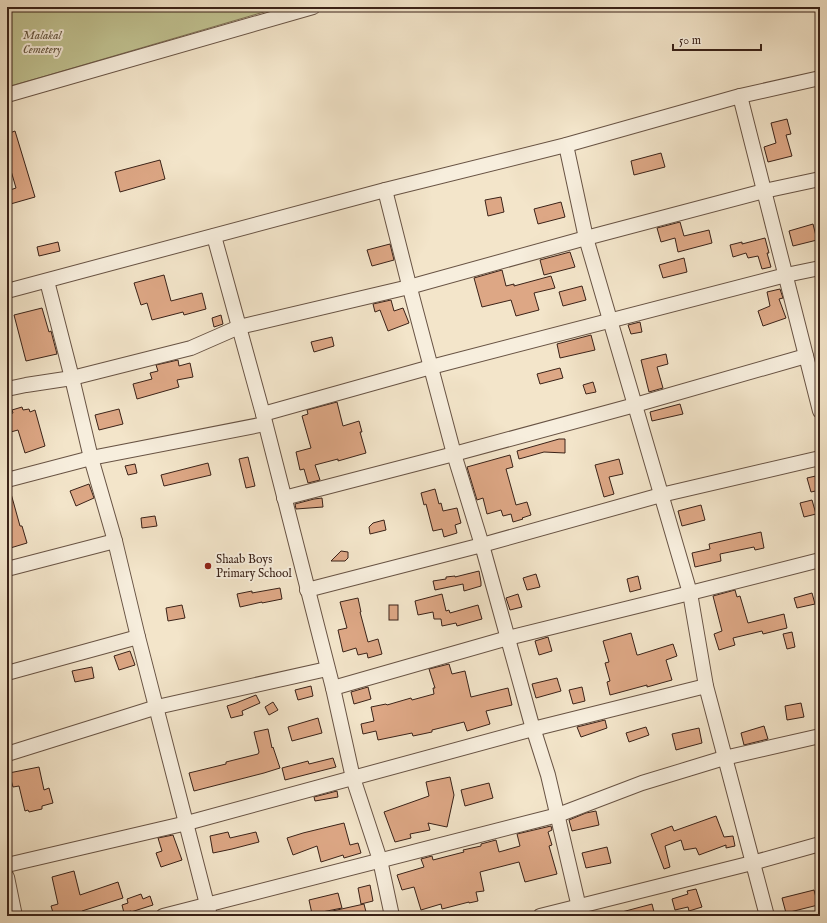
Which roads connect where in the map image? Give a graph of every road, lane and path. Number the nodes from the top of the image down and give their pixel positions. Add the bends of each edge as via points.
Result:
1 (313, 7) edge
2 (820, 78) edge
3 (7, 95) edge
4 (740, 96) junction
5 (566, 145) junction
6 (820, 179) edge
7 (385, 190) junction
8 (764, 191) junction
9 (214, 236) junction
10 (586, 238) junction
11 (820, 268) edge
12 (786, 275) junction
13 (46, 280) junction
14 (409, 287) junction
15 (7, 291) edge
16 (610, 321) junction
17 (239, 327) junction
18 (806, 356) junction
19 (431, 367) junction
20 (72, 378) junction
21 (7, 389) edge
22 (635, 405) junction
23 (820, 411) edge
24 (264, 419) junction
25 (454, 454) junction
26 (91, 458) junction
27 (820, 458) edge
28 (7, 480) edge
29 (661, 495) junction
30 (284, 498) junction
31 (116, 541) junction
32 (482, 545) junction
33 (820, 560) edge
34 (7, 570) edge
35 (307, 590) junction
36 (690, 593) junction
37 (138, 637) junction
38 (508, 638) junction
39 (327, 669) junction
40 (7, 673) edge
41 (706, 686) junction
42 (333, 688) junction
43 (157, 707) junction
44 (533, 729) junction
45 (820, 736) edge
46 (7, 754) edge
47 (724, 758) junction
48 (353, 778) junction
49 (558, 815) junction
50 (187, 823) junction
51 (820, 844) edge
52 (380, 860) junction
53 (752, 863) junction
54 (7, 865) edge
55 (7, 877) edge
56 (209, 911) edge
57 (580, 911) edge
58 (15, 916) edge
59 (163, 916) edge
60 (392, 916) edge
61 (540, 916) edge
62 (767, 916) edge

1 - 3 street
2 - 4 street
4 - 5 street
4 - 8 street
5 - 7 street
5 - 10 street
6 - 8 street
7 - 9 street
7 - 14 street
8 - 10 street
8 - 12 street
9 - 13 street
9 - 17 street
10 - 14 street
10 - 16 street
11 - 12 street
12 - 16 street
12 - 18 street
13 - 15 street
13 - 20 street
14 - 17 street
14 - 19 street
16 - 19 street
16 - 22 street
17 - 20 street via 191,348
17 - 24 street
18 - 22 street
18 - 23 street
19 - 24 street
19 - 25 street
20 - 21 street
20 - 26 street
22 - 25 street
22 - 29 street
24 - 26 street
24 - 30 street
25 - 30 street
25 - 32 street
26 - 28 street
26 - 31 street
27 - 29 street
29 - 32 street
29 - 36 street
30 - 35 street
31 - 34 street
31 - 37 street
32 - 35 street
32 - 38 street
33 - 36 street
35 - 39 street
36 - 38 street
36 - 41 street
37 - 40 street
37 - 43 street
38 - 42 street
38 - 44 street
39 - 42 street
39 - 43 street
41 - 44 street
41 - 47 street
42 - 48 street
43 - 46 street
43 - 50 street
44 - 48 street
44 - 49 street
45 - 47 street
47 - 49 street via 642,783
47 - 53 street
48 - 50 street
48 - 52 street
49 - 52 street
49 - 57 street
50 - 54 street
50 - 56 street
51 - 53 street
52 - 56 street
52 - 60 street
53 - 57 street
53 - 62 street
55 - 58 street
56 - 59 street
57 - 61 street

